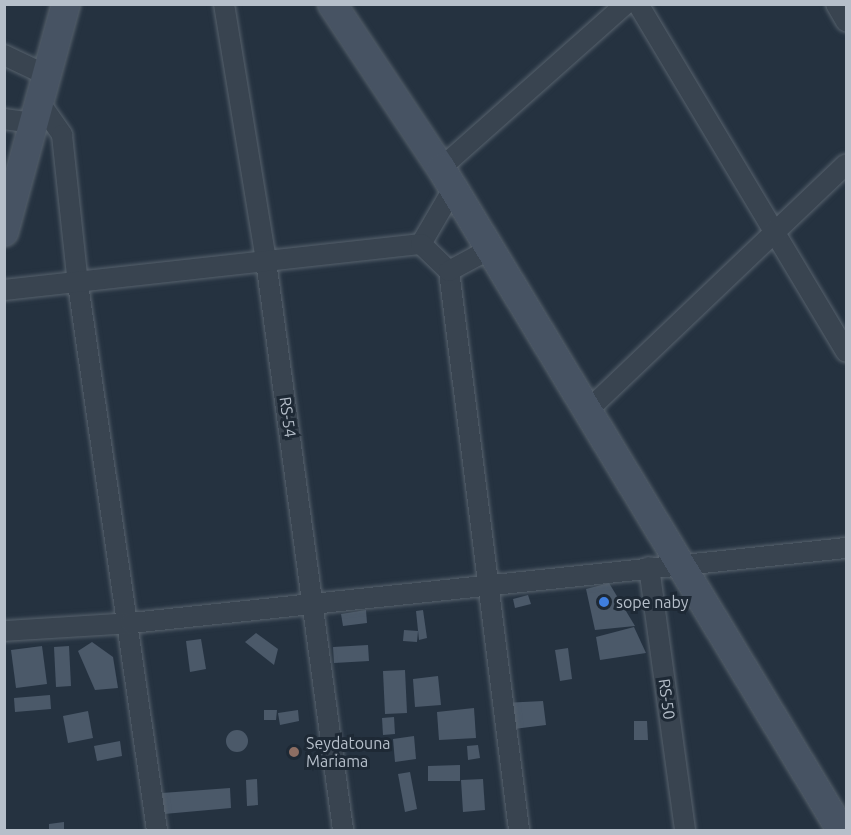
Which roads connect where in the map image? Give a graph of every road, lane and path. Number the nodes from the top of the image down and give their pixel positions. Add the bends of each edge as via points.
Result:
1 (66, 4) edge
2 (224, 4) edge
3 (332, 4) edge
4 (626, 4) edge
5 (638, 4) edge
6 (836, 4) edge
7 (846, 21) edge
8 (4, 55) edge
9 (41, 101) junction
10 (4, 119) edge
11 (846, 164) edge
12 (447, 178) junction
13 (4, 232) edge
14 (774, 234) junction
15 (421, 244) junction
16 (490, 249) junction
17 (266, 261) junction
18 (449, 271) junction
19 (78, 284) junction
20 (4, 290) edge
21 (846, 352) edge
22 (588, 410) junction
23 (846, 548) edge
24 (684, 565) junction
25 (649, 567) junction
26 (488, 582) junction
27 (313, 602) junction
28 (130, 623) junction
29 (4, 631) edge
30 (157, 831) edge
31 (343, 831) edge
32 (519, 831) edge
33 (685, 831) edge
34 (841, 831) edge

1 - 9 street
2 - 17 street, RS-54
3 - 12 street
4 - 12 street
5 - 14 street
6 - 7 street
8 - 9 street
9 - 10 street
9 - 13 street
9 - 19 street via 62,135
11 - 14 street
12 - 15 street
12 - 16 street
14 - 21 street
14 - 22 street
15 - 17 street
15 - 18 street
16 - 18 street
16 - 22 street
17 - 19 street
17 - 27 street, RS-54
18 - 26 street
19 - 20 street
19 - 28 street
22 - 24 street
23 - 24 street
24 - 25 street
24 - 34 street
25 - 26 street
25 - 33 street, RS-50
26 - 27 street
26 - 32 street
27 - 28 street
27 - 31 street, RS-54
28 - 29 street
28 - 30 street

